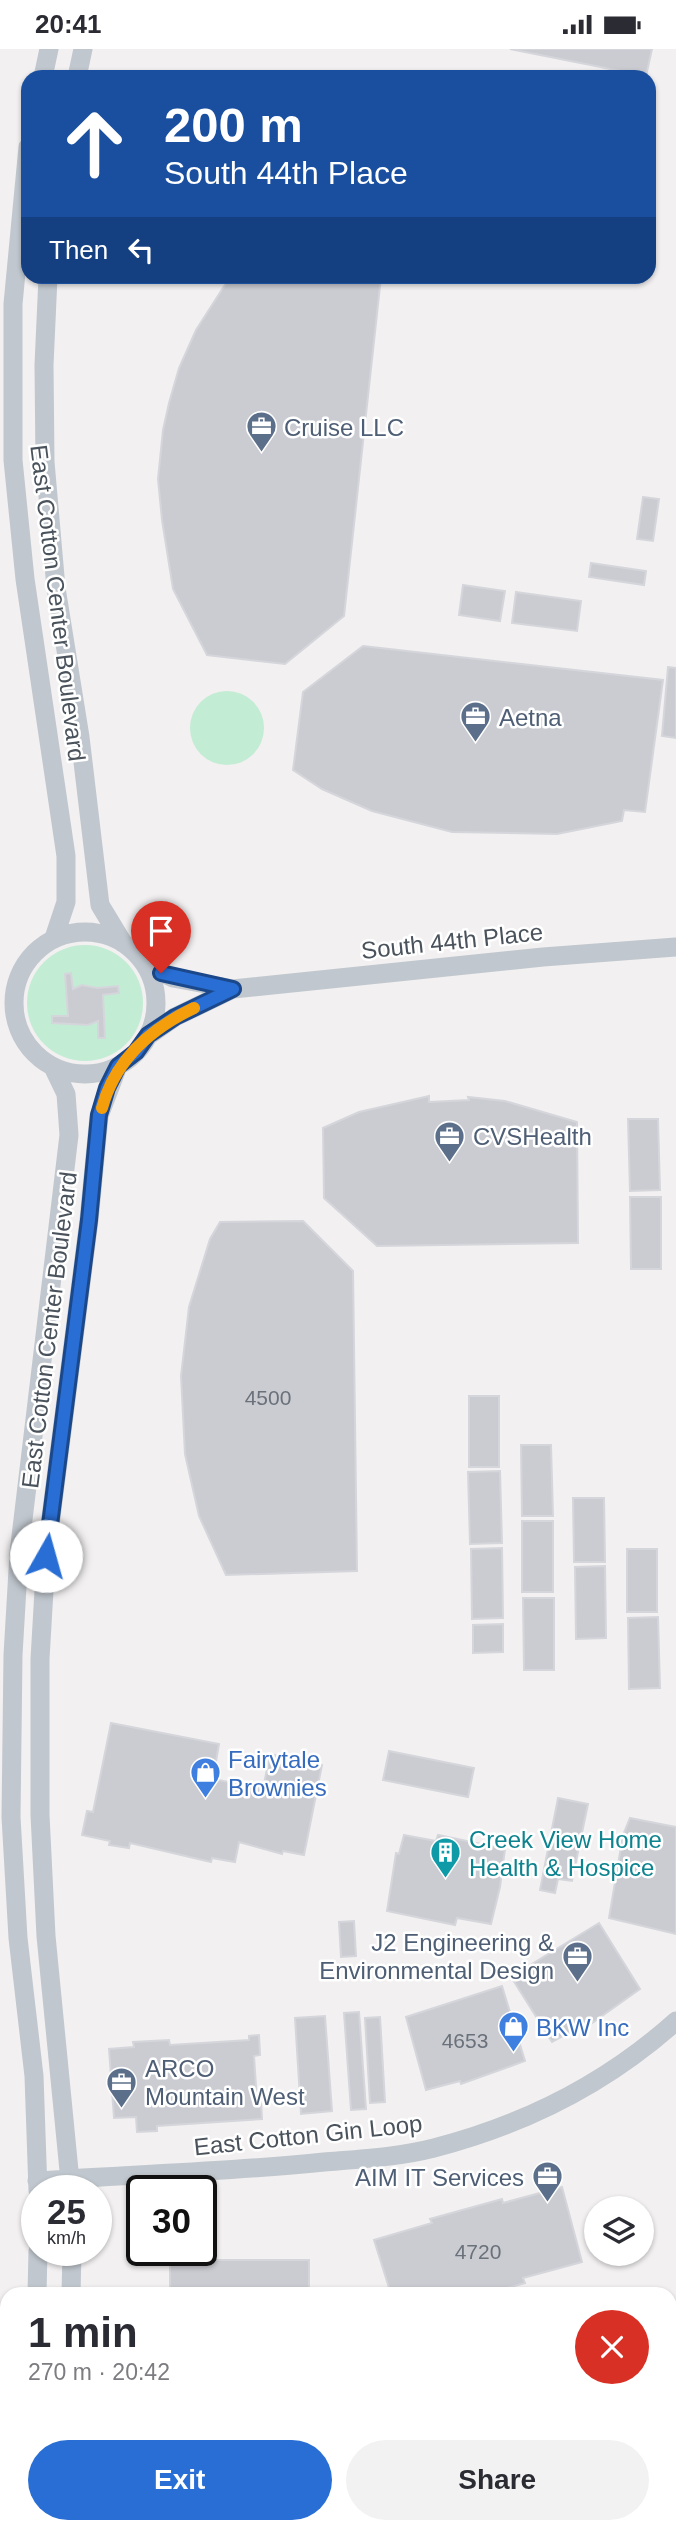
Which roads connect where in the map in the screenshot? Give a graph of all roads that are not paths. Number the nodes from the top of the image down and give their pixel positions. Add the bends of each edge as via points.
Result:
1 (49, 49) edge
2 (83, 49) edge
3 (44, 70) edge
4 (78, 70) edge
5 (21, 220) edge
6 (48, 284) edge
7 (54, 938) junction
8 (123, 943) junction
9 (676, 947) edge
10 (145, 965) junction
11 (233, 989) junction
12 (148, 1035) junction
13 (53, 1066) junction
14 (118, 1066) junction
15 (59, 1226) junction
16 (66, 1389) junction
17 (676, 2021) edge
18 (38, 2175) edge
19 (70, 2175) edge
20 (112, 2181) edge
21 (38, 2266) edge
22 (72, 2266) edge
23 (37, 2287) edge
24 (71, 2287) edge

1 - 3 street
2 - 4 street
5 - 7 street, East Cotton Center Boulevard via 13,304 13,460 25,579 67,867 66,902
6 - 8 street, East Cotton Center Boulevard via 45,462 56,588 100,905
7 - 8 street, East Cotton Center Boulevard via 88,932
7 - 13 street, East Cotton Center Boulevard via 27,961 13,1002 26,1043
8 - 10 street, East Cotton Center Boulevard
9 - 11 street, South 44th Place
10 - 11 street, South 44th Place via 173,978
10 - 12 street, East Cotton Center Boulevard via 155,996
11 - 12 street, South 44th Place
12 - 14 street, East Cotton Center Boulevard
13 - 14 street, East Cotton Center Boulevard via 85,1074
13 - 15 street, East Cotton Center Boulevard via 62,1082 69,1118
14 - 16 street, East Cotton Center Boulevard via 99,1115
15 - 16 street via 66,1269 54,1359 56,1374
15 - 18 street, East Cotton Center Boulevard via 19,1553 13,1655 12,1830 34,2076
16 - 19 street, East Cotton Center Boulevard via 42,1607 40,1788 46,1936
17 - 20 street, East Cotton Gin Loop via 644,2050 550,2107 431,2149
21 - 23 street
22 - 24 street

